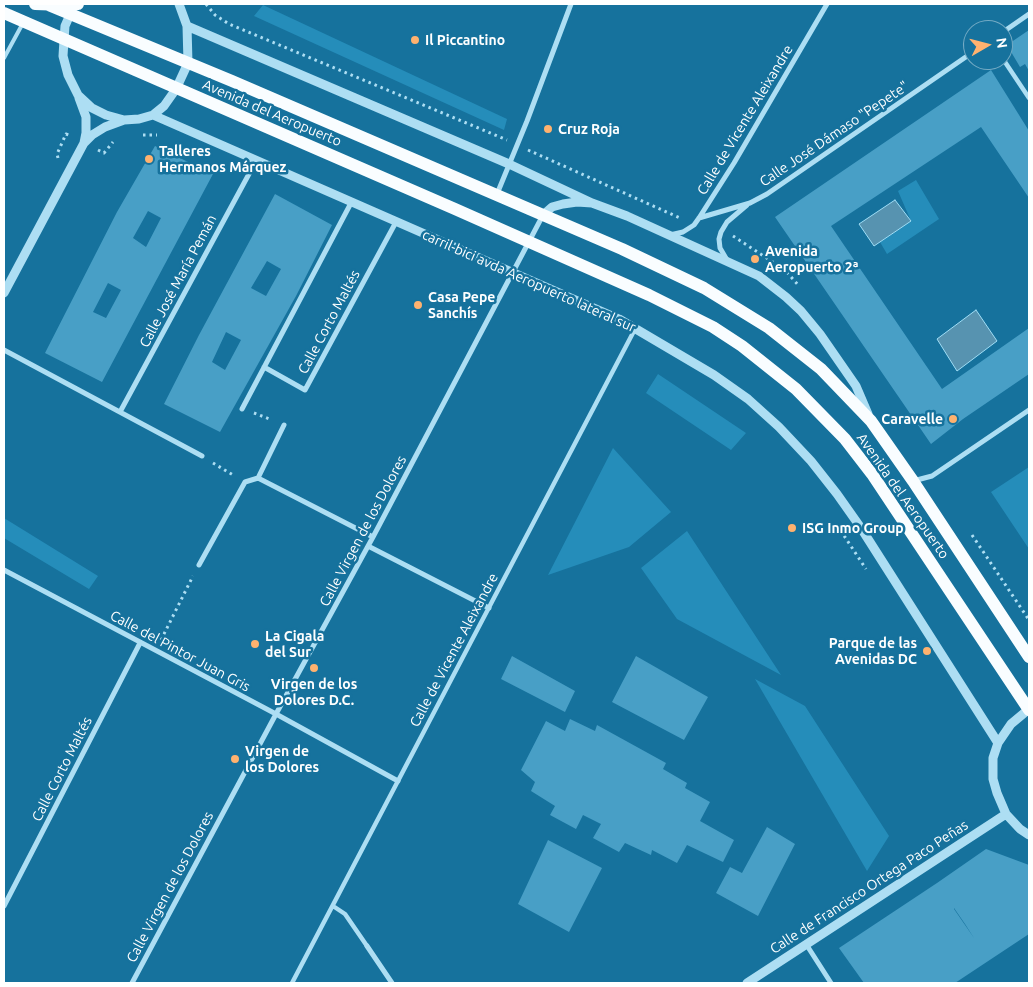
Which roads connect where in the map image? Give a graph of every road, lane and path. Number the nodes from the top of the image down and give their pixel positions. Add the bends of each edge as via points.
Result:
1 (42, 4) edge
2 (179, 4) edge
3 (206, 4) edge
4 (571, 4) edge
5 (827, 4) edge
6 (75, 6) edge
7 (4, 13) edge
8 (1029, 14) edge
9 (23, 22) junction
10 (1013, 25) edge
11 (187, 26) junction
12 (263, 37) dead end
13 (64, 40) junction
14 (4, 58) edge
15 (963, 59) edge
16 (188, 63) junction
17 (1010, 70) edge
18 (176, 89) junction
19 (78, 95) junction
20 (1029, 98) edge
21 (153, 115) junction
22 (124, 120) junction
23 (163, 134) dead end
24 (138, 136) dead end
25 (116, 139) dead end
26 (84, 143) junction
27 (256, 161) junction
28 (509, 164) junction
29 (60, 165) dead end
30 (497, 195) junction
31 (351, 203) junction
32 (592, 203) junction
33 (750, 203) junction
34 (543, 215) junction
35 (699, 218) junction
36 (396, 222) junction
37 (670, 235) junction
38 (529, 242) junction
39 (727, 260) junction
40 (512, 274) junction
41 (4, 293) edge
42 (636, 328) junction
43 (4, 350) edge
44 (264, 367) junction
45 (242, 409) joint
46 (1029, 410) edge
47 (120, 412) junction
48 (871, 421) junction
49 (284, 425) joint
50 (202, 456) joint
51 (258, 478) junction
52 (913, 481) junction
53 (245, 482) junction
54 (836, 523) dead end
55 (373, 537) junction
56 (368, 546) junction
57 (199, 565) joint
58 (4, 570) edge
59 (869, 573) dead end
60 (489, 608) junction
61 (140, 643) junction
62 (155, 651) junction
63 (1029, 657) edge
64 (1029, 709) edge
65 (276, 714) junction
66 (998, 743) junction
67 (398, 781) junction
68 (1006, 814) junction
69 (1029, 835) edge
70 (4, 906) edge
71 (333, 906) junction
72 (806, 944) junction
73 (367, 946) joint
74 (132, 983) edge
75 (292, 983) edge
76 (392, 983) edge
77 (747, 983) edge
78 (831, 983) edge

1 - 6 main road, Avenida del Aeropuerto
2 - 11 street
3 - 12 path via 229,24
4 - 28 street
5 - 35 street, Calle de Vicente Aleixandre
6 - 13 street via 65,26
6 - 16 main road, Avenida del Aeropuerto
7 - 9 main road, Avenida del Aeropuerto
8 - 10 street
9 - 13 main road, Avenida del Aeropuerto
9 - 14 lane
11 - 16 street
11 - 28 street, Avenida del Aeropuerto
13 - 18 main road, Avenida del Aeropuerto
13 - 19 street via 63,56
15 - 33 street, Calle José Dámaso "Pepete"
16 - 18 street
16 - 30 main road, Avenida del Aeropuerto
17 - 20 street
18 - 21 street
18 - 38 main road, Avenida del Aeropuerto
19 - 22 street via 92,108
19 - 26 street via 86,117
21 - 22 street
21 - 27 street
22 - 26 street via 92,135
23 - 24 path
25 - 26 path via 104,153
26 - 29 path via 66,134 57,154
26 - 41 street
27 - 31 street
27 - 47 street, Calle José María Pemán
28 - 30 street
28 - 32 street, Avenida del Aeropuerto
30 - 34 main road, Avenida del Aeropuerto
31 - 36 street
31 - 44 street
32 - 34 street, Avenida del Aeropuerto via 563,204 552,207
32 - 37 street, Avenida del Aeropuerto
33 - 35 street, Calle José Dámaso "Pepete"
33 - 39 street via 733,216 721,232 720,248
34 - 38 street
34 - 48 main road, Avenida del Aeropuerto via 622,248 741,310 821,369
35 - 37 street, Calle de Vicente Aleixandre via 683,232
36 - 40 street
36 - 44 street, Calle Corto Maltés via 305,390
37 - 39 street, Avenida del Aeropuerto
38 - 40 street
38 - 64 main road, Avenida del Aeropuerto via 713,327 796,389 845,439 872,474
39 - 48 street, Avenida del Aeropuerto via 759,276 801,311 856,386
40 - 42 street
40 - 55 street, Calle Virgen de los Dolores
42 - 60 street, Calle de Vicente Aleixandre
42 - 66 street via 714,375 748,400 812,461 860,528
43 - 47 street
44 - 45 street
45 - 49 path
46 - 52 street via 932,476
47 - 50 street
48 - 52 main road, Avenida del Aeropuerto
49 - 51 street
50 - 53 path
51 - 53 street
51 - 55 street
52 - 63 main road, Avenida del Aeropuerto
53 - 57 street
54 - 59 path
55 - 56 street, Calle Virgen de los Dolores
56 - 60 street
56 - 65 street, Calle Virgen de los Dolores
57 - 62 path
58 - 61 street, Calle del Pintor Juan Gris
60 - 67 street, Calle de Vicente Aleixandre
61 - 62 street, Calle del Pintor Juan Gris
61 - 70 street, Calle Corto Maltés
62 - 65 street, Calle del Pintor Juan Gris
64 - 66 street via 1011,724
65 - 67 street, Calle del Pintor Juan Gris
65 - 74 street, Calle Virgen de los Dolores
66 - 68 street via 992,758 993,779
67 - 71 street, Calle de Vicente Aleixandre
68 - 69 street
68 - 72 street, Calle de Francisco Ortega Paco Peñas
71 - 73 street via 345,914
71 - 75 street, Calle de Vicente Aleixandre
72 - 77 street, Calle de Francisco Ortega Paco Peñas
72 - 78 street
73 - 76 street

